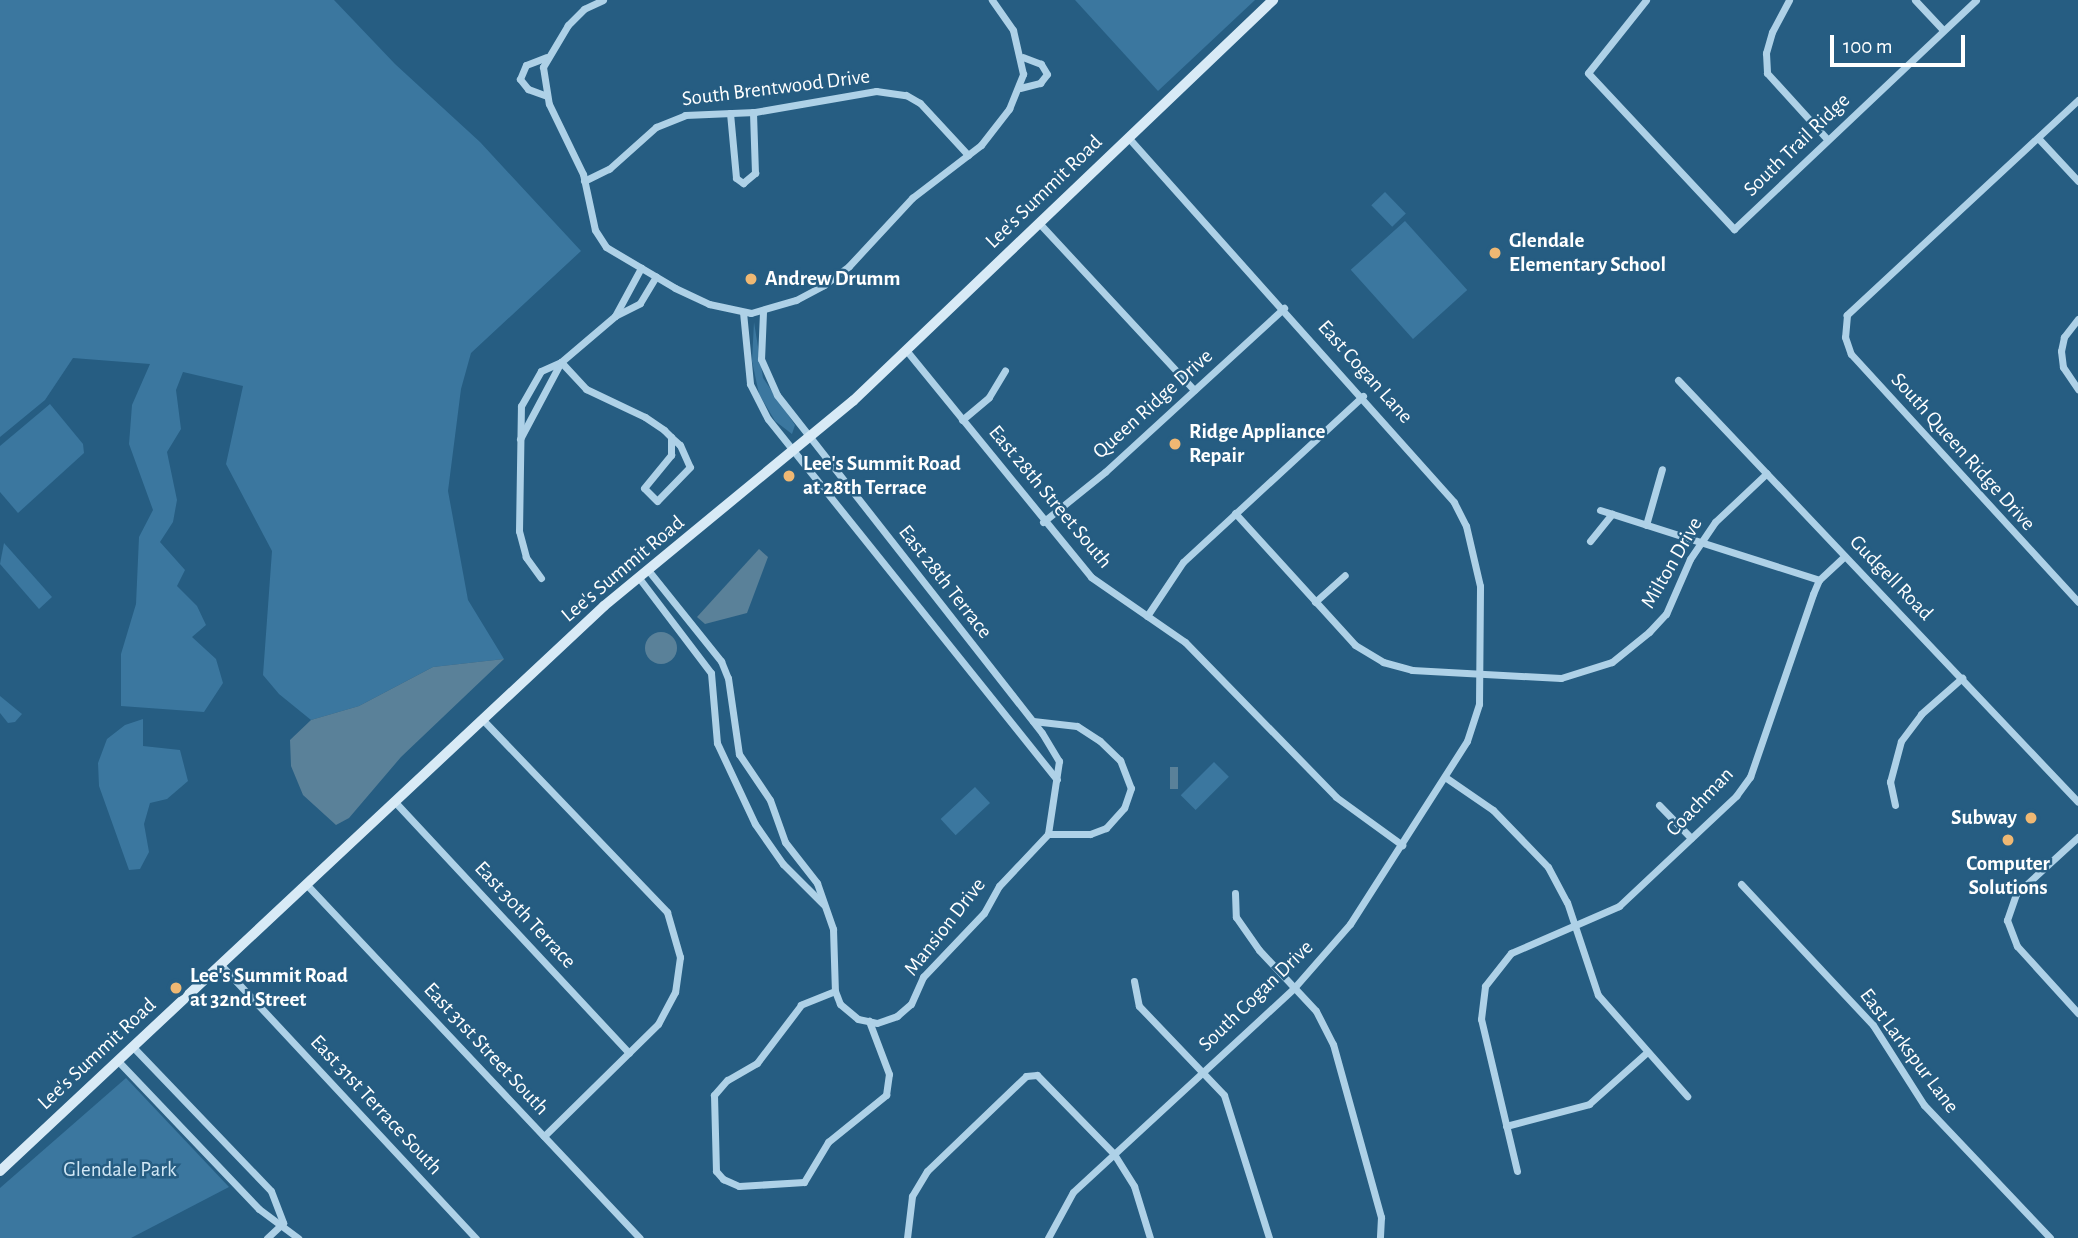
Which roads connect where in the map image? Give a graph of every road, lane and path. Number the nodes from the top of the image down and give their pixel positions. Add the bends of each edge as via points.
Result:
1 (603, 0) edge
2 (992, 0) edge
3 (1273, 0) edge
4 (1646, 0) edge
5 (1789, 0) edge
6 (1915, 0) edge
7 (1976, 0) edge
8 (1942, 30) junction
9 (548, 57) junction
10 (1023, 57) junction
11 (1020, 88) junction
12 (547, 96) junction
13 (2078, 100) edge
14 (753, 112) junction
15 (730, 113) junction
16 (1129, 138) junction
17 (2038, 138) junction
18 (1827, 139) junction
19 (968, 155) junction
20 (584, 181) junction
21 (2078, 181) edge
22 (1039, 223) junction
23 (641, 268) junction
24 (656, 276) junction
25 (1284, 309) junction
26 (743, 312) junction
27 (763, 312) junction
28 (615, 316) junction
29 (2078, 320) edge
30 (906, 350) junction
31 (561, 362) junction
32 (1005, 370) dead end
33 (1678, 380) dead end
34 (2078, 389) edge
35 (1194, 390) junction
36 (1363, 396) junction
37 (962, 420) junction
38 (671, 437) junction
39 (809, 439) junction
40 (519, 440) junction
41 (794, 451) junction
42 (1662, 469) dead end
43 (1767, 473) junction
44 (1600, 510) dead end
45 (1235, 513) junction
46 (1612, 514) junction
47 (1043, 522) junction
48 (1646, 525) junction
49 (1590, 541) dead end
50 (1700, 542) junction
51 (1845, 556) junction
52 (649, 570) junction
53 (1345, 575) dead end
54 (541, 578) dead end
55 (639, 578) junction
56 (1819, 580) junction
57 (1315, 602) junction
58 (2078, 602) edge
59 (1147, 616) junction
60 (1479, 674) junction
61 (1962, 678) junction
62 (483, 720) junction
63 (1033, 721) junction
64 (1445, 777) junction
65 (1057, 780) junction
66 (395, 802) junction
67 (2078, 802) edge
68 (1895, 804) dead end
69 (1659, 805) dead end
70 (1048, 834) junction
71 (2078, 837) edge
72 (1691, 838) junction
73 (1402, 845) junction
74 (307, 884) junction
75 (1741, 884) dead end
76 (1235, 893) dead end
77 (830, 914) junction
78 (1576, 928) junction
79 (221, 965) junction
80 (1134, 981) dead end
81 (1294, 989) junction
82 (835, 991) junction
83 (2078, 1013) edge
84 (869, 1021) junction
85 (132, 1047) junction
86 (629, 1053) junction
87 (1646, 1053) junction
88 (118, 1061) junction
89 (1203, 1072) junction
90 (1687, 1096) dead end
91 (1506, 1126) junction
92 (544, 1136) junction
93 (1114, 1154) junction
94 (0, 1171) edge
95 (1517, 1171) dead end
96 (283, 1223) junction
97 (267, 1238) edge
98 (298, 1238) edge
99 (476, 1238) edge
100 (640, 1238) edge
101 (907, 1238) edge
102 (1048, 1238) edge
103 (1150, 1238) edge
104 (1269, 1238) edge
105 (1380, 1238) edge
106 (2050, 1238) edge

1 - 9 street via 584,9 568,25
2 - 10 street via 1013,30
3 - 16 main road, Lee's Summit Road
4 - 18 street, South Trail Ridge via 1588,73 1734,229
5 - 18 street via 1772,32 1767,73
6 - 8 street
7 - 8 street, South Trail Ridge
8 - 18 street, South Trail Ridge
9 - 12 street via 543,67
9 - 12 street via 526,65 520,79 528,89
10 - 11 street
10 - 11 street via 1041,64 1047,74 1040,83
11 - 19 street via 1002,118
12 - 20 street
13 - 17 street
14 - 15 street, South Brentwood Drive
14 - 15 street via 755,173 743,183 736,178
14 - 19 street, South Brentwood Drive via 876,91 906,95 933,113
15 - 20 street, South Brentwood Drive via 685,115 656,127 609,169
16 - 22 main road, Lee's Summit Road
16 - 25 street, East Cogan Lane
17 - 21 street
17 - 58 street, South Queen Ridge Drive via 1847,315 1845,337 1851,354
19 - 27 street via 890,218 849,266 796,300
20 - 23 street via 594,230 606,247
22 - 30 main road, Lee's Summit Road
22 - 35 street
23 - 24 street
23 - 28 street
24 - 26 street via 709,304
24 - 28 street via 640,303
25 - 35 street, Queen Ridge Drive
25 - 36 street, East Cogan Lane
26 - 27 street
26 - 41 street, East 28th Terrace via 752,393
27 - 39 street, East 28th Terrace via 761,359 768,379
28 - 31 street
29 - 34 street via 2064,337 2061,351 2063,367
30 - 37 street, East 28th Street South
30 - 39 main road, Lee's Summit Road
31 - 38 street via 586,389 645,417
31 - 40 street via 537,399
31 - 40 street via 546,368 528,388 518,419
32 - 37 street via 989,397
33 - 43 street, Gudgell Road
35 - 47 street, Queen Ridge Drive
36 - 45 street
36 - 60 street, East Cogan Lane via 1439,480 1466,526 1480,586
37 - 47 street, East 28th Street South
38 - 38 street via 690,467 657,501 644,488 671,454
39 - 41 main road, Lee's Summit Road
39 - 63 street, East 28th Terrace
40 - 54 street via 519,531 526,557
41 - 52 main road, Lee's Summit Road
41 - 65 street, East 28th Terrace
42 - 48 street
43 - 50 street, Milton Drive
43 - 51 street, Gudgell Road
44 - 46 street
45 - 57 street, Milton Drive
45 - 59 street via 1183,562
46 - 48 street
46 - 49 street
47 - 59 street, East 28th Street South via 1091,577
48 - 50 street
50 - 56 street
50 - 60 street, Milton Drive via 1665,614 1612,662 1561,678
51 - 56 street, Coachman
51 - 61 street, Gudgell Road
52 - 55 main road, Lee's Summit Road
52 - 77 street via 721,661 728,678 739,754 770,800 785,842 807,866
53 - 57 street
55 - 62 main road, Lee's Summit Road
55 - 77 street via 710,673 718,743 755,824 783,864
56 - 72 street, Coachman via 1750,777
57 - 60 street, Milton Drive via 1355,645 1383,662 1412,670
59 - 73 street, East 28th Street South via 1212,666 1336,797
60 - 64 street, South Cogan Drive via 1475,723
61 - 67 street, Gudgell Road
61 - 68 street via 1921,714 1900,741 1890,782
62 - 66 main road, Lee's Summit Road
62 - 86 street via 669,916 680,957 675,992 658,1024
63 - 65 street, East 28th Terrace via 1059,761
63 - 70 street via 1077,726 1100,741 1121,760 1131,788 1124,808 1106,828 1090,834
64 - 73 street, South Cogan Drive
64 - 78 street via 1493,810 1533,847 1560,886
65 - 70 street, East 28th Terrace
66 - 74 main road, Lee's Summit Road
66 - 86 street, East 30th Terrace
69 - 72 street
70 - 84 street, Mansion Drive via 999,886 984,913 923,977 911,1003 897,1016
71 - 83 street via 2016,894 2007,920 2017,946
72 - 78 street, Coachman via 1619,906
73 - 81 street, South Cogan Drive via 1350,923
74 - 79 main road, Lee's Summit Road
74 - 92 street, East 31st Street South
75 - 106 street, East Larkspur Lane via 1873,1025 1924,1105
76 - 81 street via 1236,917
77 - 82 street
78 - 87 street via 1598,995
78 - 91 street, Coachman via 1511,953 1497,966 1484,990 1481,1018
79 - 85 main road, Lee's Summit Road
79 - 99 street, East 31st Terrace South
80 - 89 street via 1139,1006
81 - 89 street, South Cogan Drive
81 - 105 street via 1316,1011 1333,1044 1381,1217
82 - 84 street via 840,1004
82 - 84 street via 801,1005 757,1063 727,1080 714,1095 716,1171 723,1180 739,1186 804,1182 828,1142 886,1095 889,1074
85 - 88 main road, Lee's Summit Road
85 - 96 street via 271,1191
86 - 92 street
87 - 90 street
87 - 91 street via 1590,1104
88 - 94 main road, Lee's Summit Road
88 - 96 street via 259,1209
89 - 93 street, South Cogan Drive
89 - 104 street via 1233,1111
91 - 95 street
92 - 100 street, East 31st Street South
93 - 101 street via 1044,1079 1026,1076 927,1171 912,1196
93 - 102 street, South Cogan Drive via 1060,1209
93 - 103 street via 1135,1186
96 - 97 street
96 - 98 street

